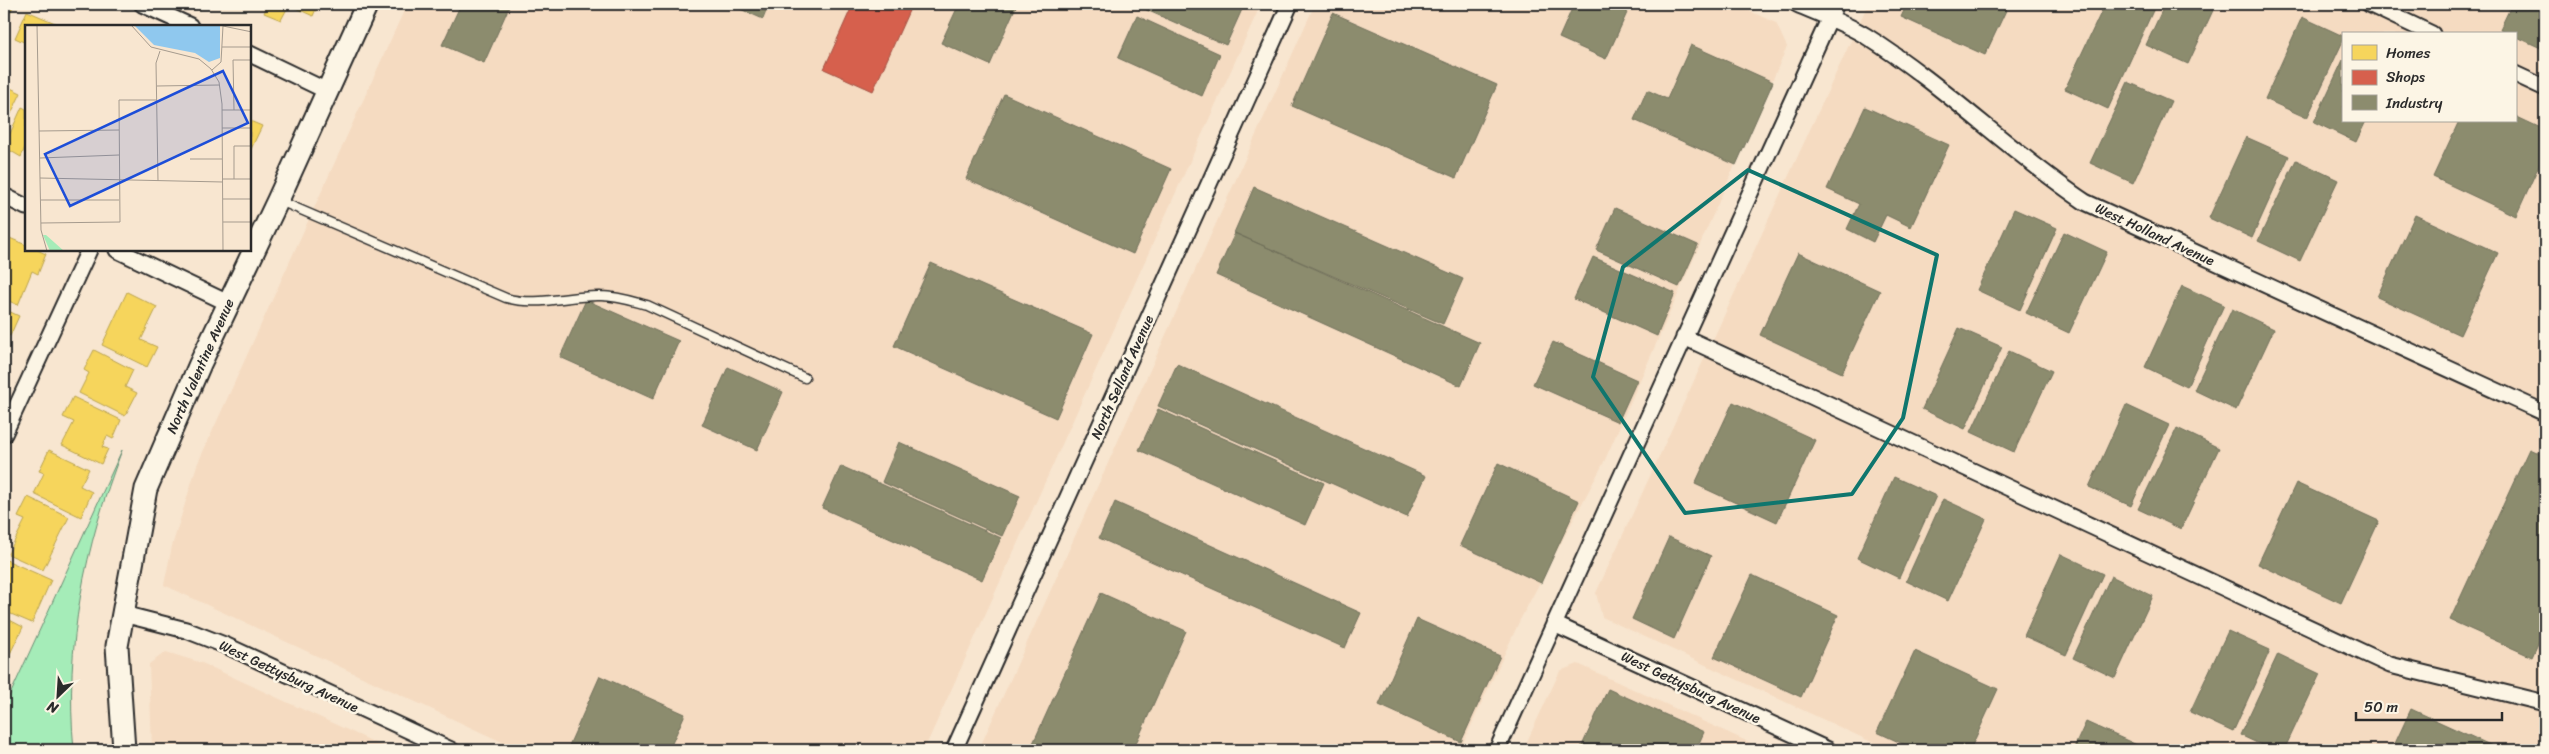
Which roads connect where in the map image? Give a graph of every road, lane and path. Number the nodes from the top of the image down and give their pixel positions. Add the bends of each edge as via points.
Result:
1 (142, 4) edge
2 (367, 4) edge
3 (1290, 4) edge
4 (1797, 4) edge
5 (1836, 4) edge
6 (2369, 4) edge
7 (1829, 19) junction
8 (188, 25) edge
9 (2428, 32) edge
10 (251, 54) edge
11 (2516, 74) edge
12 (2545, 88) edge
13 (327, 91) junction
14 (4, 196) edge
15 (278, 200) junction
16 (25, 206) edge
17 (89, 251) edge
18 (119, 251) edge
19 (228, 303) junction
20 (1684, 338) junction
21 (805, 378) dead end
22 (2545, 413) edge
23 (4, 434) edge
24 (123, 614) junction
25 (1554, 624) junction
26 (2545, 703) edge
27 (124, 750) edge
28 (451, 750) edge
29 (954, 750) edge
30 (1497, 750) edge
31 (1828, 750) edge

1 - 8 street
2 - 13 street, North Valentine Avenue
3 - 29 street, North Selland Avenue
4 - 7 street, West Holland Avenue
5 - 7 street
6 - 9 street
7 - 20 street
7 - 22 street, West Holland Avenue via 1864,34 1895,55 2055,182 2085,202
10 - 13 street
11 - 12 street
13 - 15 street, North Valentine Avenue
14 - 16 street
15 - 19 street, North Valentine Avenue
15 - 21 lane via 506,298 533,303 602,296 647,305
17 - 23 street
18 - 19 street
19 - 24 street, North Valentine Avenue via 146,489
20 - 25 street
20 - 26 street via 2390,665
24 - 27 street, North Valentine Avenue via 117,646
24 - 28 street, West Gettysburg Avenue via 186,630 227,646
25 - 30 street
25 - 31 street, West Gettysburg Avenue

